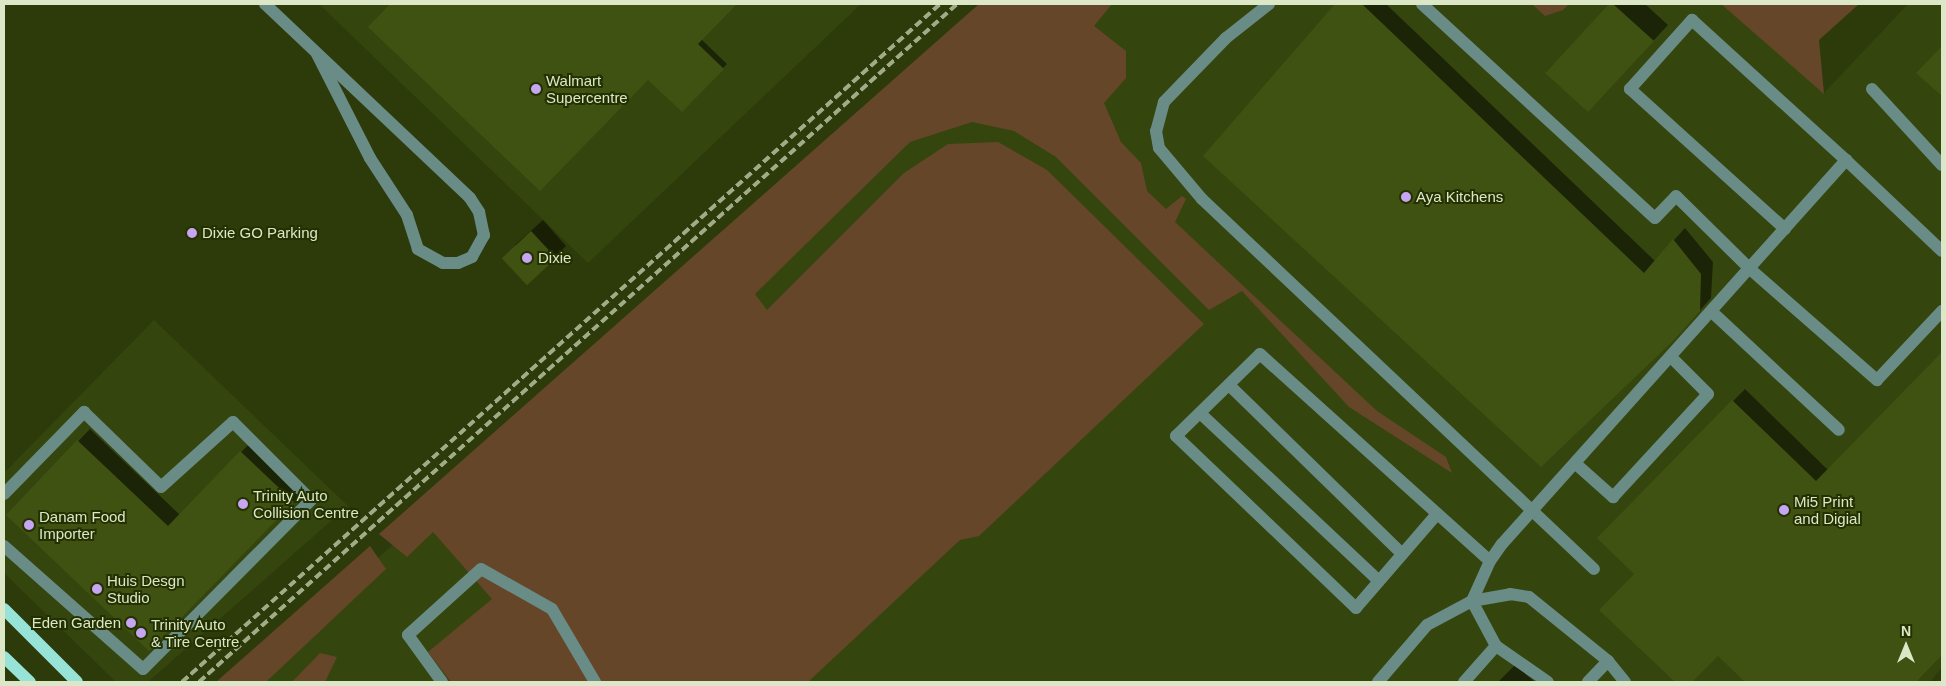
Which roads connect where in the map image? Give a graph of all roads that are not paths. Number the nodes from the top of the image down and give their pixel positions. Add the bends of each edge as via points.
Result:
1 (265, 4) edge
2 (1269, 4) edge
3 (1422, 4) edge
4 (317, 54) junction
5 (1872, 90) dead end
6 (1846, 160) junction
7 (1942, 165) edge
8 (1785, 229) junction
9 (1942, 251) edge
10 (1750, 269) junction
11 (1712, 312) junction
12 (1942, 312) edge
13 (1672, 357) junction
14 (1229, 385) junction
15 (1200, 414) junction
16 (1839, 430) dead end
17 (1576, 464) junction
18 (4, 494) edge
19 (1534, 510) junction
20 (1437, 514) junction
21 (4, 546) edge
22 (1402, 554) junction
23 (1490, 561) junction
24 (1594, 569) dead end
25 (1379, 581) junction
26 (1472, 601) junction
27 (4, 610) edge
28 (1496, 646) junction
29 (4, 657) edge
30 (1608, 661) junction
31 (30, 682) edge
32 (76, 682) edge
33 (442, 682) edge
34 (595, 682) edge
35 (1378, 682) edge
36 (1464, 682) edge
37 (1548, 682) edge
38 (1588, 682) edge
39 (1625, 682) edge

1 - 4 street
2 - 19 street via 1226,38 1164,102 1156,130 1159,148 1202,199 1460,445
3 - 10 street via 1655,218 1676,196
4 - 4 street via 370,158 407,215 418,249 443,263 458,263 472,257 484,235 479,212 470,198
5 - 7 street
6 - 8 street
6 - 8 street via 1692,20 1630,89
6 - 9 street
8 - 10 street
10 - 11 street
10 - 12 street via 1877,380
11 - 13 street
11 - 16 street
13 - 17 street
13 - 17 street via 1708,394 1613,496
14 - 15 street
14 - 20 street via 1260,354
14 - 22 street
15 - 25 street
15 - 25 street via 1176,436 1356,608
17 - 19 street
18 - 21 street via 84,412 161,487 233,422 311,500 143,669
19 - 23 street
19 - 24 street
20 - 22 street
20 - 23 street
22 - 25 street
23 - 26 street
26 - 28 street
26 - 30 street via 1510,594 1529,597
26 - 35 street via 1427,625
27 - 32 main road
28 - 36 street
28 - 37 street
29 - 31 main road
30 - 38 street
30 - 39 street
33 - 34 street via 408,635 481,569 552,609

